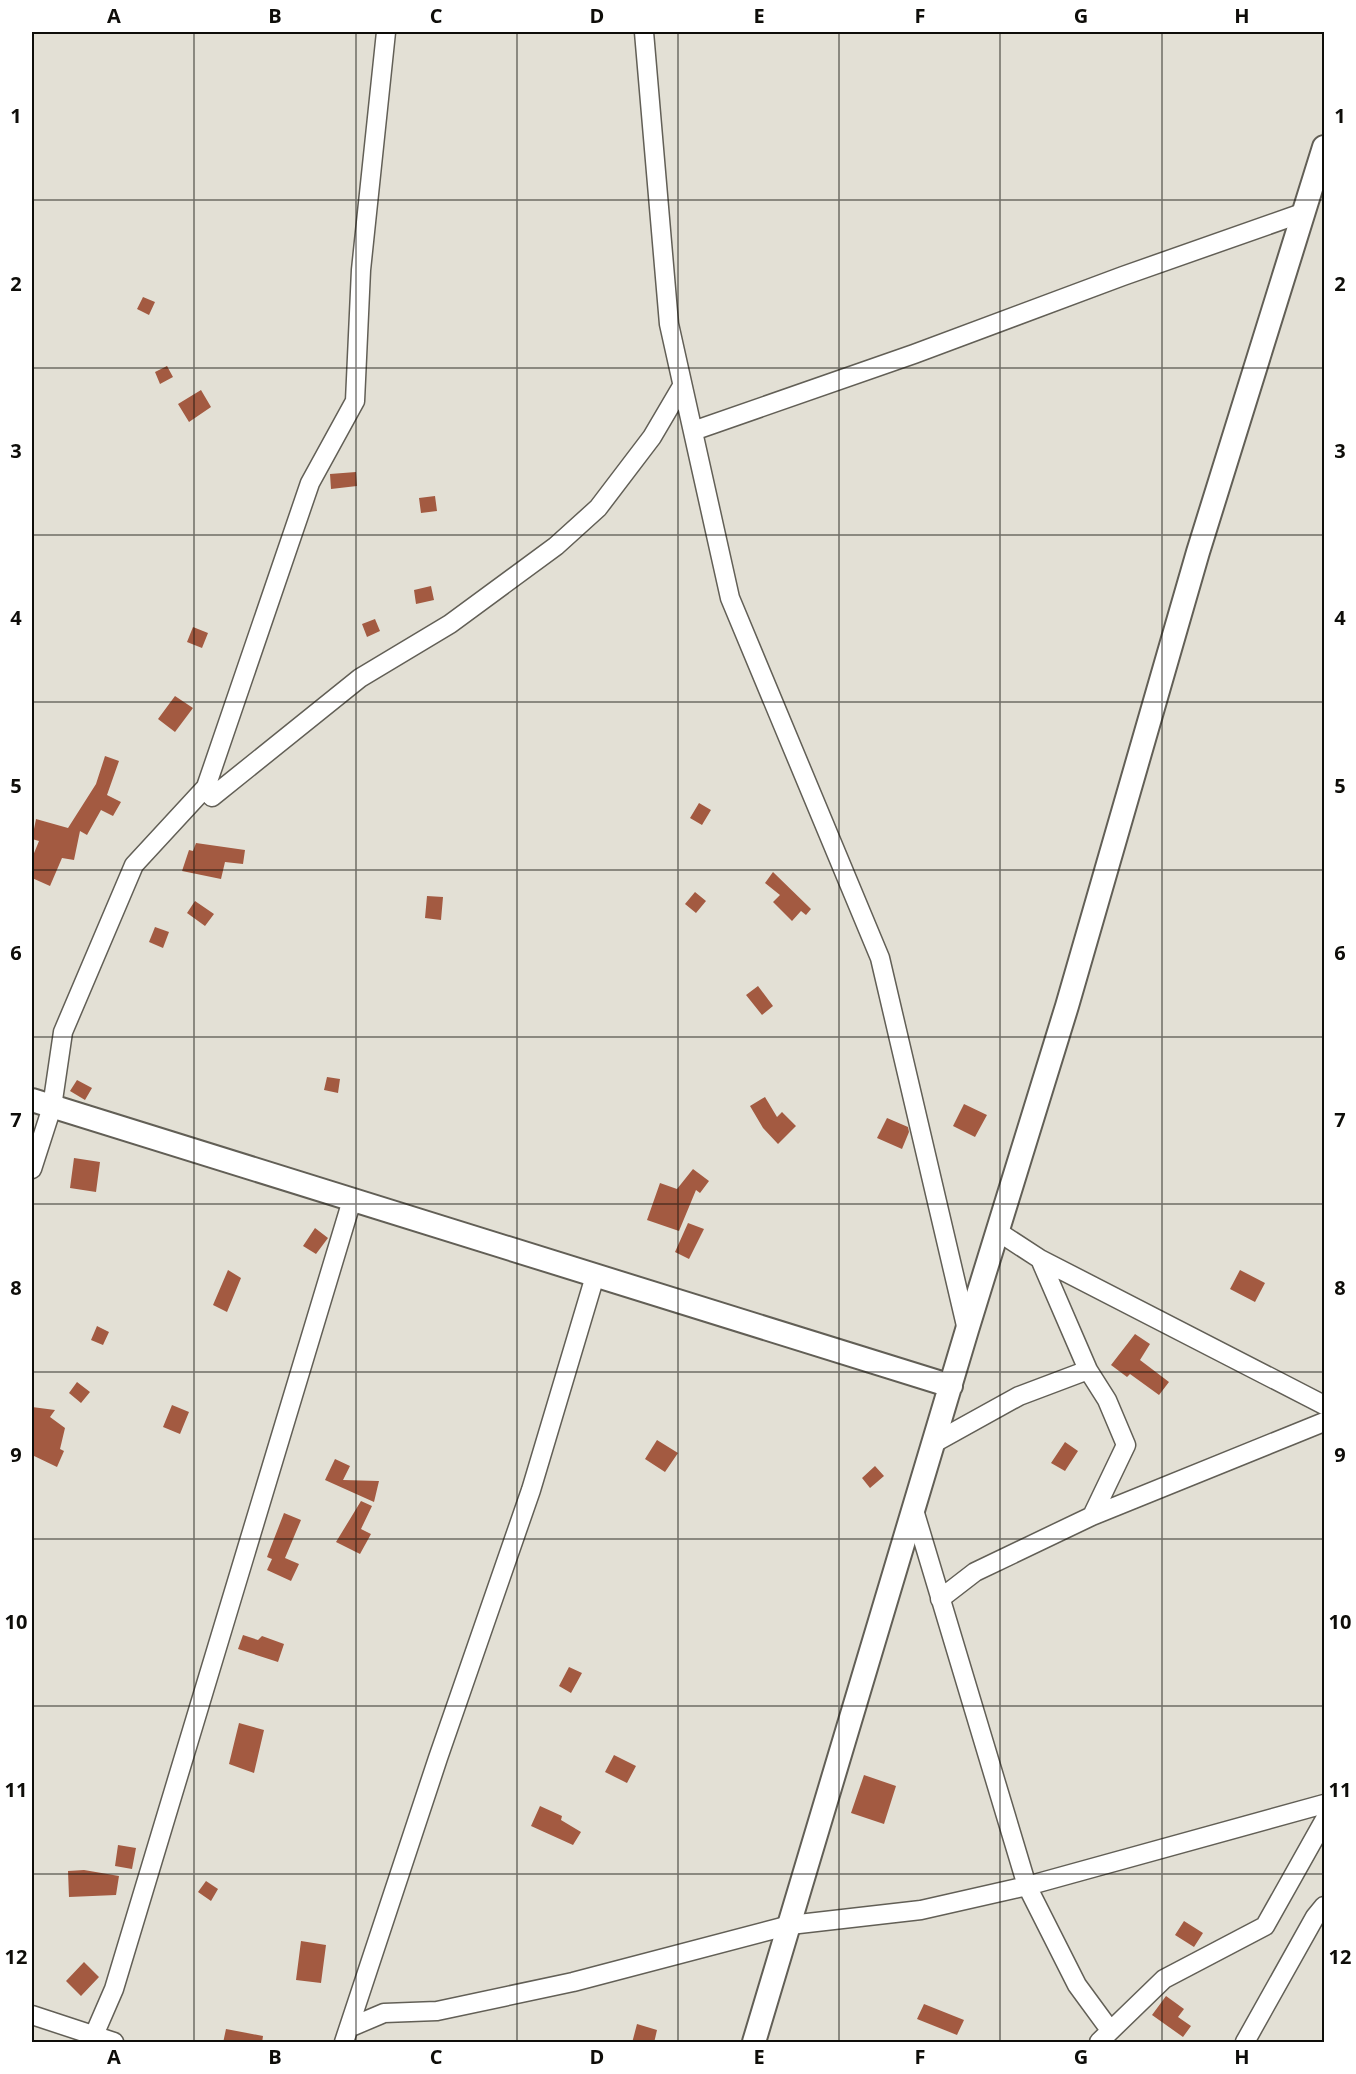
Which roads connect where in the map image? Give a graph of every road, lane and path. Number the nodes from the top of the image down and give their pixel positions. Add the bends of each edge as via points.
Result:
1 (386, 32) edge
2 (644, 32) edge
3 (1324, 147) edge
4 (1305, 212) junction
5 (682, 386) junction
6 (693, 431) junction
7 (212, 797) dead end
8 (42, 1104) edge
9 (32, 1169) edge
10 (352, 1200) junction
11 (997, 1231) junction
12 (1040, 1259) junction
13 (595, 1276) junction
14 (967, 1330) junction
15 (1088, 1370) junction
16 (951, 1386) junction
17 (1324, 1405) edge
18 (1324, 1422) edge
19 (934, 1443) junction
20 (914, 1510) junction
21 (1092, 1516) junction
22 (940, 1599) junction
23 (1324, 1804) edge
24 (1324, 1821) edge
25 (1027, 1886) junction
26 (1324, 1906) edge
27 (790, 1925) junction
28 (32, 2015) edge
29 (348, 2035) edge
30 (1104, 2036) edge
31 (93, 2039) edge
32 (114, 2043) edge
33 (754, 2043) edge
34 (1245, 2043) edge

1 - 8 street via 361,270 355,401 310,483 206,787 134,865 63,1032
2 - 5 street via 669,324
3 - 4 street
4 - 6 street
4 - 11 street via 1198,552 1067,1006
5 - 6 street
5 - 7 street via 652,437 598,508 556,546 450,624 360,678
6 - 14 street via 730,598 880,958
8 - 9 street
8 - 10 street
10 - 13 street
10 - 31 street via 114,1989
11 - 12 street
11 - 14 street
12 - 15 street
12 - 17 street
13 - 16 street
13 - 29 street via 531,1490
14 - 16 street
15 - 19 street via 1019,1396
15 - 21 street via 1107,1400 1126,1445
16 - 19 street
18 - 21 street
19 - 20 street
20 - 22 street
20 - 27 street
21 - 22 street via 975,1572
22 - 25 street
23 - 25 street
24 - 30 street via 1265,1926 1164,1979
25 - 27 street via 921,1910
25 - 30 street
26 - 34 street
27 - 29 street via 573,1982 437,2011 384,2013
27 - 33 street
28 - 31 street
31 - 32 street

